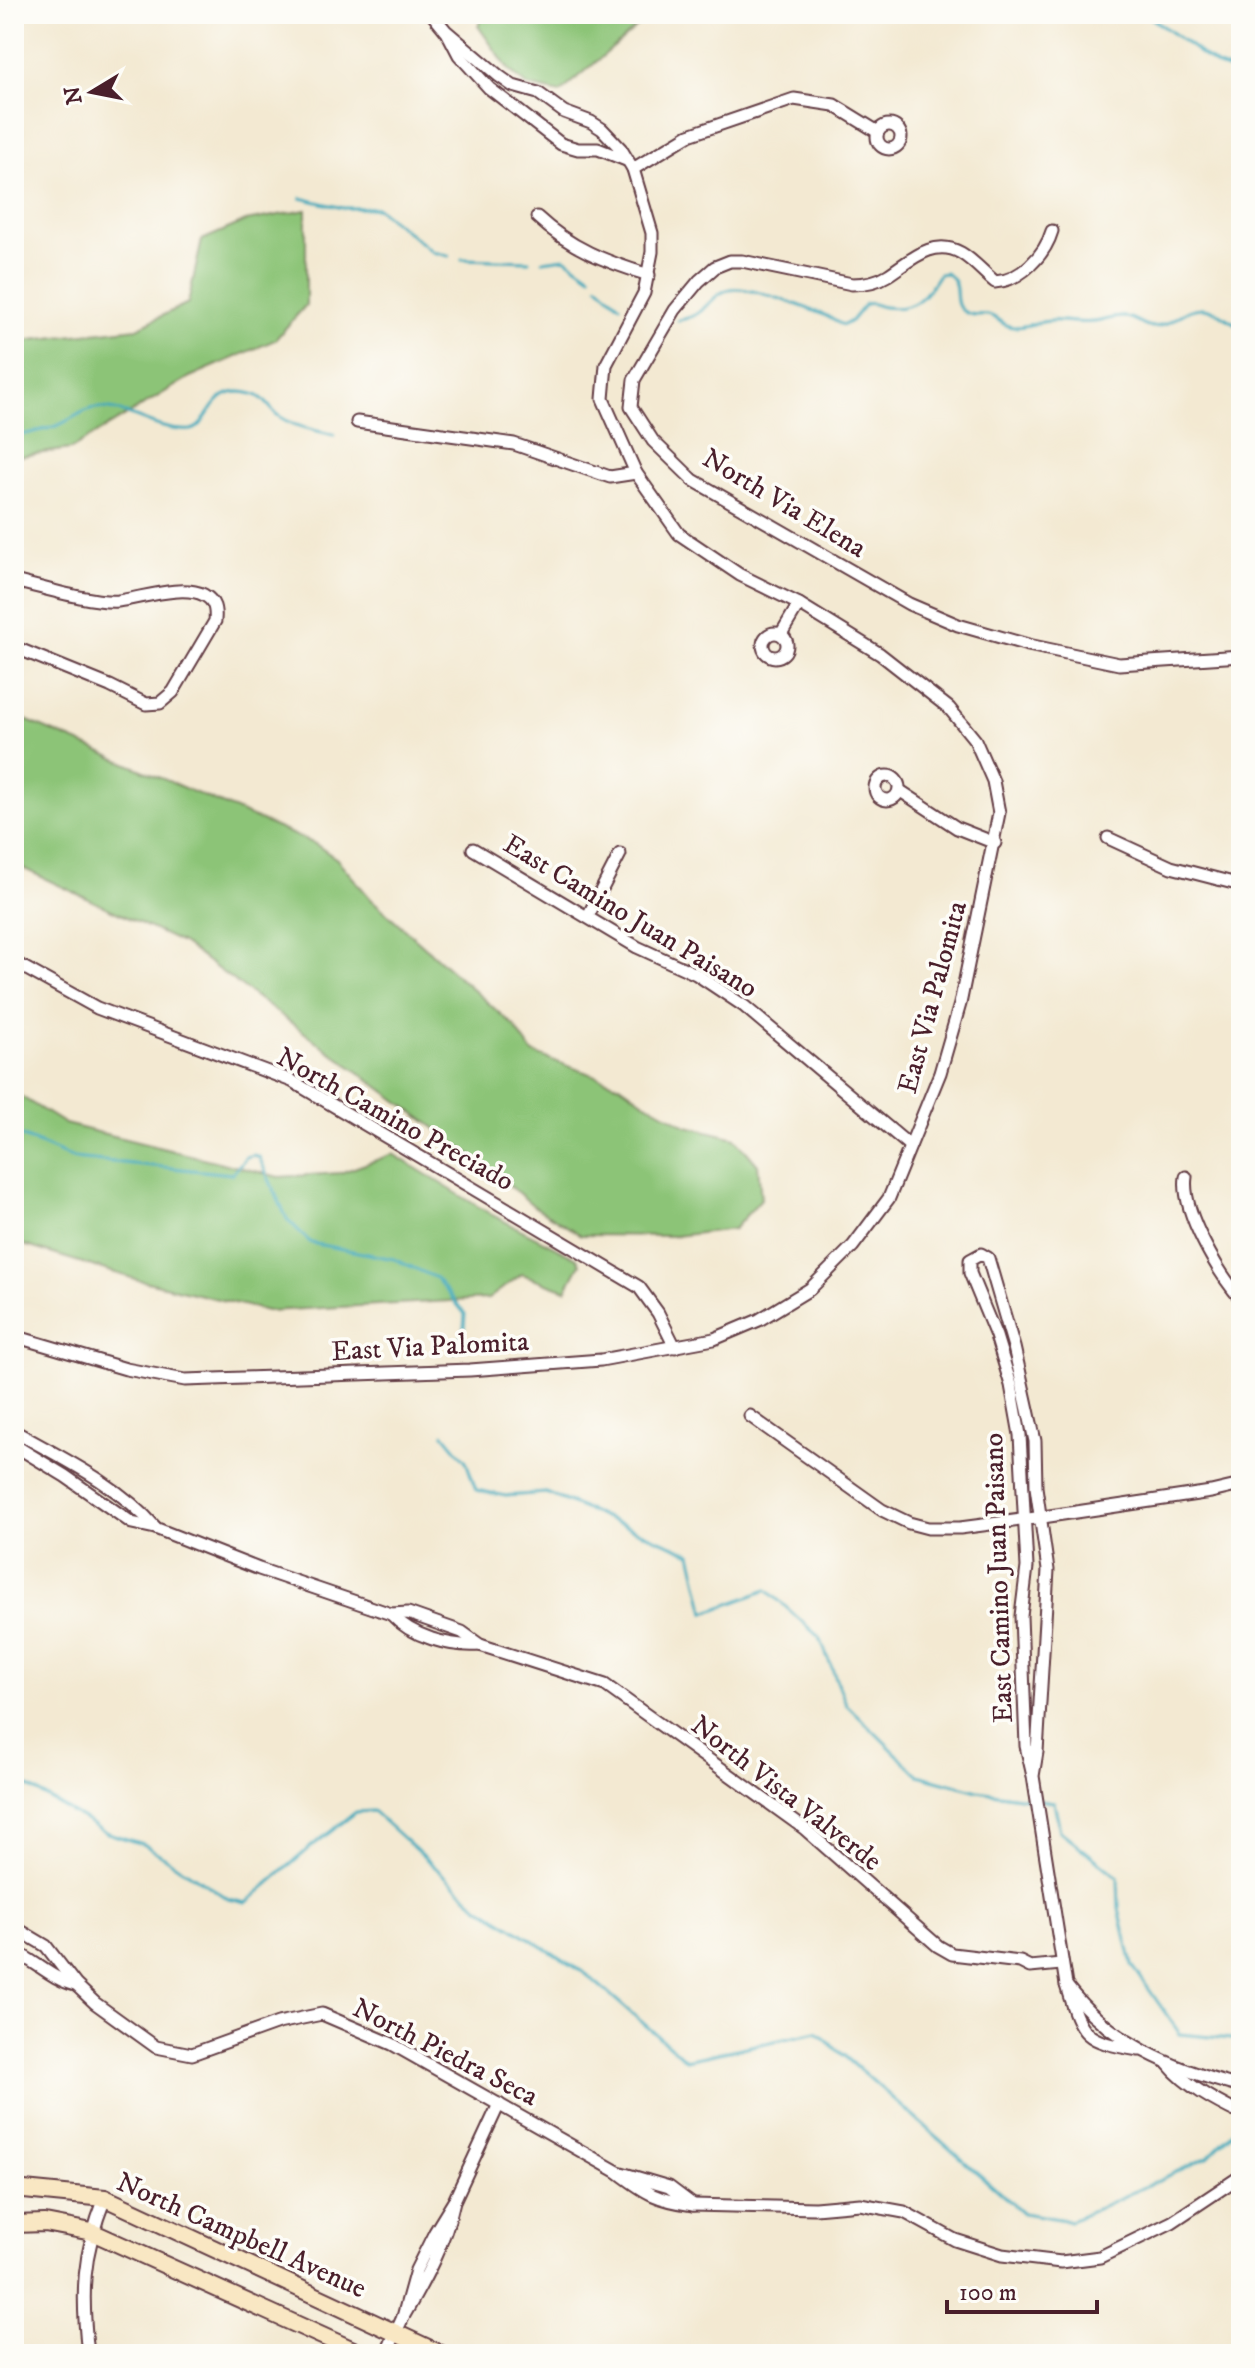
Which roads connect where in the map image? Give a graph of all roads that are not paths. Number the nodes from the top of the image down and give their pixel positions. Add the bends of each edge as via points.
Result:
1 (432, 14) edge
2 (446, 31) junction
3 (878, 132) dead end
4 (630, 165) junction
5 (537, 217) dead end
6 (1052, 231) dead end
7 (649, 275) junction
8 (357, 422) dead end
9 (636, 473) junction
10 (14, 581) edge
11 (799, 604) junction
12 (781, 634) dead end
13 (14, 647) edge
14 (1241, 656) edge
15 (899, 790) dead end
16 (1108, 838) dead end
17 (995, 843) junction
18 (473, 849) dead end
19 (620, 854) dead end
20 (1241, 885) edge
21 (588, 916) junction
22 (14, 962) edge
23 (910, 1146) junction
24 (1186, 1177) dead end
25 (1241, 1299) edge
26 (14, 1336) edge
27 (675, 1347) junction
28 (750, 1416) dead end
29 (14, 1431) edge
30 (14, 1445) edge
31 (1241, 1485) edge
32 (1040, 1517) junction
33 (1026, 1519) junction
34 (155, 1528) junction
35 (1033, 1776) junction
36 (14, 1927) edge
37 (14, 1951) edge
38 (1061, 1964) junction
39 (76, 1985) junction
40 (1066, 1985) junction
41 (1139, 2050) junction
42 (1168, 2063) junction
43 (1241, 2087) edge
44 (499, 2104) junction
45 (1241, 2114) edge
46 (1241, 2176) edge
47 (14, 2189) edge
48 (105, 2198) junction
49 (14, 2224) edge
50 (92, 2232) junction
51 (399, 2325) junction
52 (88, 2354) edge
53 (362, 2354) edge
54 (386, 2354) edge
55 (441, 2354) edge

1 - 2 street, East Via Palomita
2 - 4 street, East Via Palomita via 513,86 538,93 602,129
2 - 4 street, East Via Palomita via 459,55 489,88 561,144 598,149
3 - 4 street via 834,105 794,99 689,135
4 - 7 street, East Via Palomita via 652,233
5 - 7 street via 574,247
6 - 14 street, North Via Elena via 1032,262 1006,281 995,282 961,253 947,248 922,251 887,276 861,284 742,261 715,267 675,310 649,352 634,380 631,407 653,441 693,480 909,604 958,625 1119,664
7 - 9 street, East Via Palomita via 606,365 603,383 606,409
8 - 9 street via 514,444 610,477
9 - 11 street, East Via Palomita via 679,534 740,575
10 - 13 street via 114,601 171,592 204,595 219,604 215,621 173,692 157,708
11 - 12 street
11 - 17 street, East Via Palomita via 880,654 958,718 975,740 993,781 999,813
15 - 17 street via 957,828
16 - 20 street via 1171,867
17 - 23 street, East Via Palomita via 960,1004 940,1073
18 - 21 street, East Camino Juan Paisano
19 - 21 street
21 - 23 street, East Camino Juan Paisano via 744,1006
22 - 27 street, North Camino Preciado via 97,1008 292,1081 639,1287
23 - 27 street, East Via Palomita via 889,1198 853,1246 810,1289 759,1320 714,1339
24 - 25 street via 1187,1198 1210,1253
26 - 27 street, East Via Palomita via 126,1369 185,1380 470,1370 601,1360
28 - 33 street via 872,1503 909,1523 948,1529
29 - 34 street, North Vista Valverde via 140,1510
30 - 34 street, North Vista Valverde via 132,1523
31 - 32 street
32 - 33 street
32 - 33 street, East Camino Juan Paisano via 1035,1441 1025,1394 999,1292 988,1258 981,1254 970,1260 970,1273 1011,1385
32 - 35 street, East Camino Juan Paisano via 1048,1570
33 - 35 street, East Camino Juan Paisano via 1021,1616 1026,1746
34 - 38 street, North Vista Valverde via 259,1569 391,1614 408,1613 435,1622 480,1645 605,1685 805,1829 938,1946 952,1954 1030,1967
35 - 38 street, East Camino Juan Paisano
36 - 39 street, North Piedra Seca via 46,1946
37 - 39 street, North Piedra Seca via 61,1982
38 - 40 street, East Camino Juan Paisano
39 - 44 street, North Piedra Seca via 156,2047 192,2054 278,2023 322,2014 392,2044
40 - 41 street, East Camino Juan Paisano via 1100,2021
40 - 41 street, East Camino Juan Paisano via 1085,2034
41 - 42 street, East Camino Juan Paisano
42 - 43 street, East Camino Juan Paisano
42 - 45 street via 1176,2074
44 - 46 street, North Piedra Seca via 663,2201 815,2208 860,2204 904,2212 955,2240 1002,2255 1061,2262 1100,2257 1172,2222
44 - 51 street via 416,2270
47 - 48 main road, North Campbell Avenue
48 - 50 street
48 - 51 main road, North Campbell Avenue
49 - 50 main road via 45,2223
50 - 52 street via 83,2292
50 - 53 main road
51 - 54 street
51 - 55 main road, North Campbell Avenue

